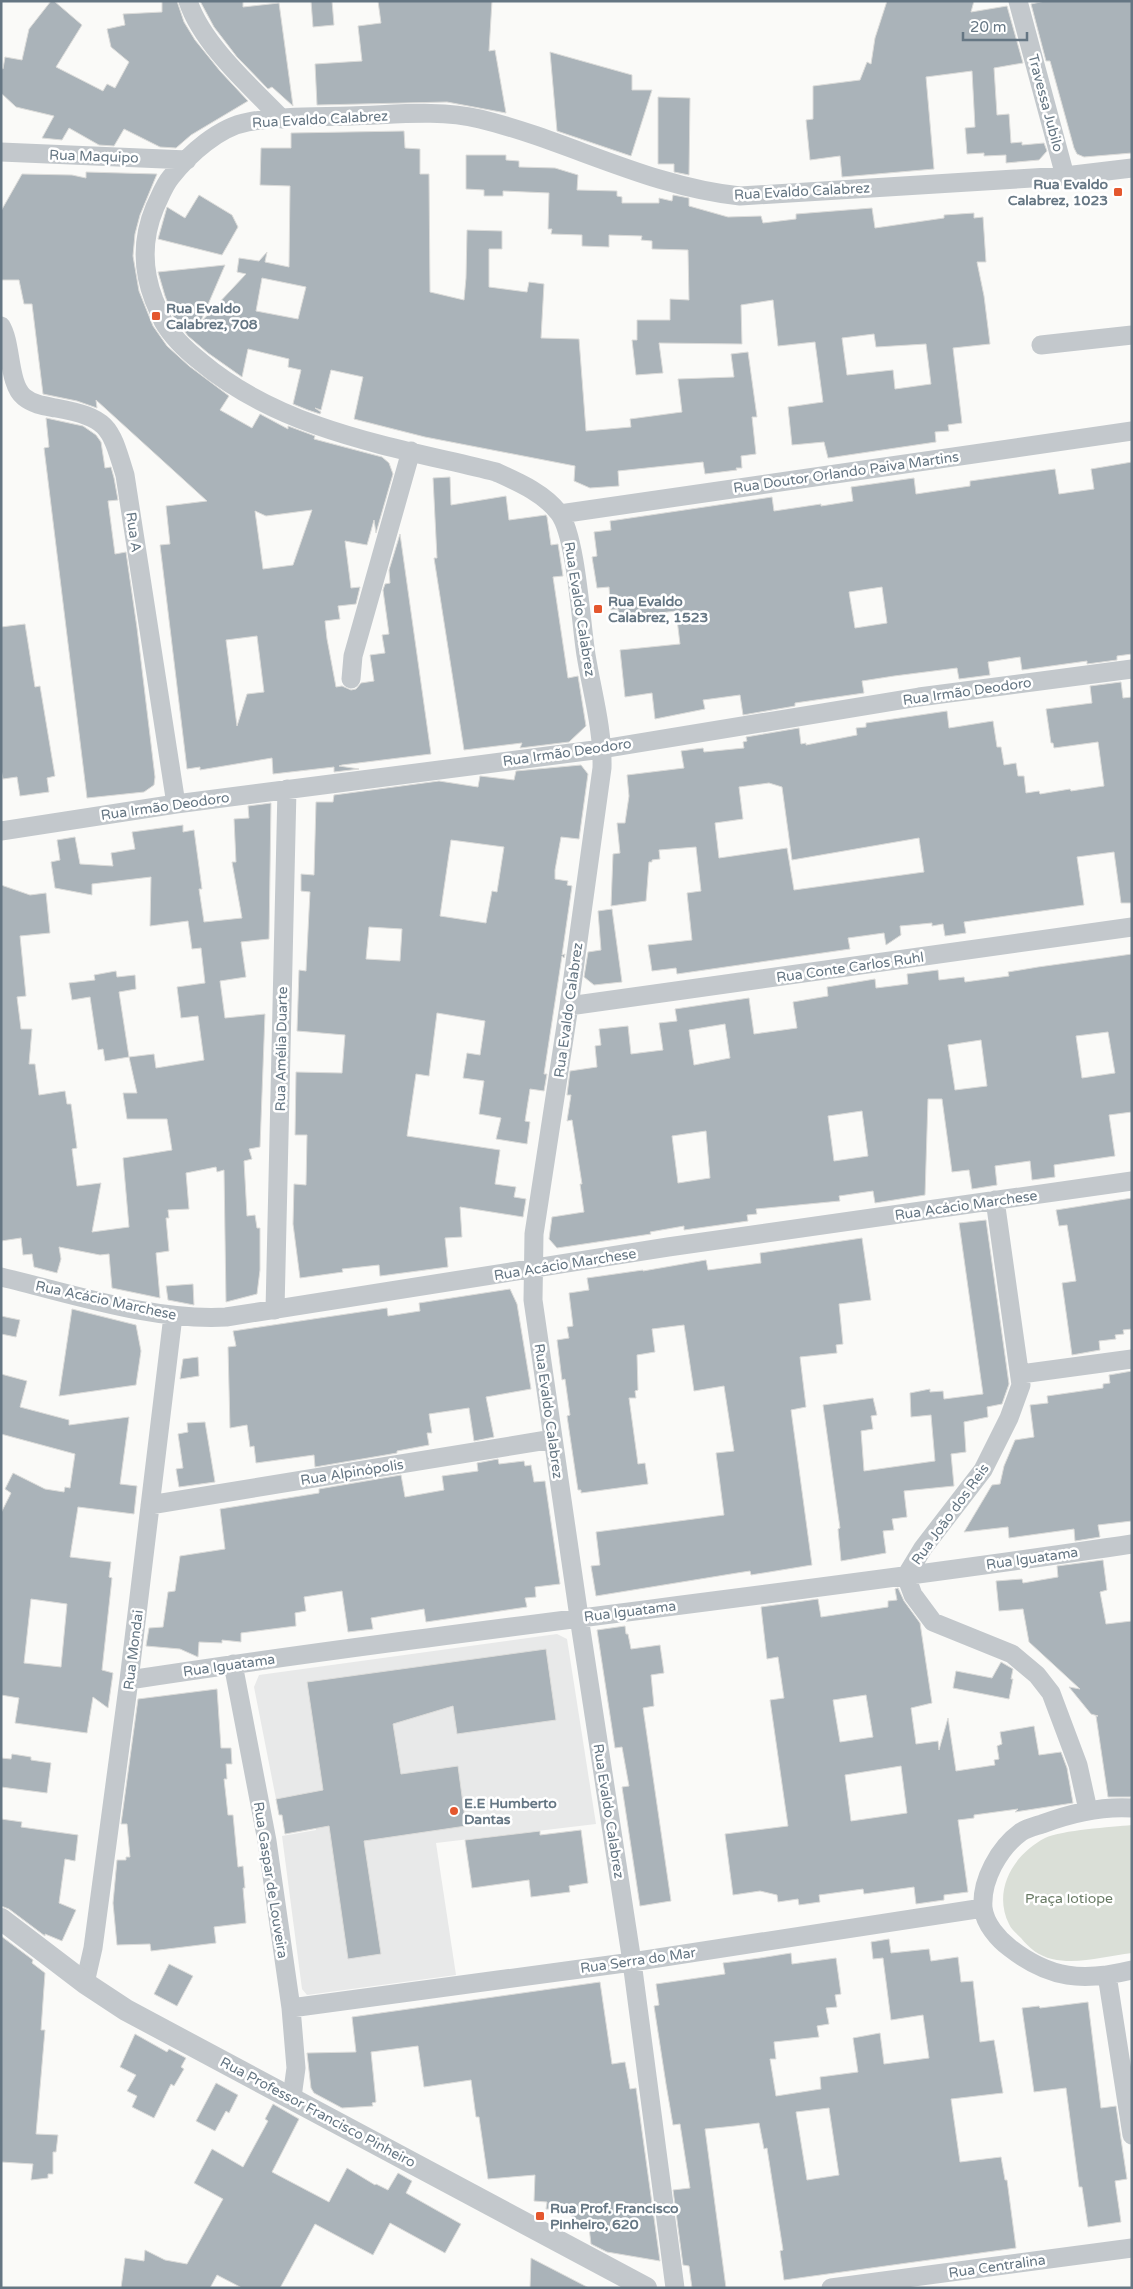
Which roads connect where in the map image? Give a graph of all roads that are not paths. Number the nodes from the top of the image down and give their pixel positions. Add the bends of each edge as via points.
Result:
1 (188, 1) edge
2 (1018, 1) edge
3 (282, 119) junction
4 (1, 152) edge
5 (188, 160) junction
6 (1132, 168) edge
7 (1065, 176) junction
8 (1, 326) edge
9 (1132, 335) edge
10 (1041, 344) dead end
11 (1132, 430) edge
12 (411, 451) junction
13 (560, 514) junction
14 (1132, 669) edge
15 (351, 679) dead end
16 (602, 749) junction
17 (287, 789) junction
18 (176, 804) junction
19 (1, 831) edge
20 (1132, 927) edge
21 (569, 1006) junction
22 (1132, 1181) edge
23 (995, 1200) junction
24 (533, 1270) junction
25 (1, 1277) edge
26 (274, 1310) junction
27 (173, 1316) junction
28 (1132, 1359) edge
29 (1020, 1374) junction
30 (554, 1439) junction
31 (150, 1505) junction
32 (1132, 1544) edge
33 (906, 1576) junction
34 (579, 1617) junction
35 (233, 1664) junction
36 (129, 1680) junction
37 (1132, 1808) edge
38 (1088, 1810) junction
39 (983, 1908) junction
40 (1, 1919) edge
41 (632, 1962) junction
42 (1132, 1970) edge
43 (1108, 1975) junction
44 (85, 1984) junction
45 (291, 2008) junction
46 (292, 2097) junction
47 (1132, 2135) edge
48 (1132, 2248) edge
49 (646, 2288) edge
50 (675, 2288) edge
51 (831, 2288) edge

1 - 3 street via 198,24 230,65
2 - 7 street, Travessa Jubilo
3 - 5 street, Rua Evaldo Calabrez via 245,122 216,135
3 - 7 street, Rua Evaldo Calabrez via 447,113 478,118 697,190 740,196
4 - 5 street, Rua Maquipo
5 - 12 street, Rua Evaldo Calabrez via 170,178 148,224 144,255 148,285 164,323 186,349 211,370 257,401 340,433
6 - 7 street, Rua Evaldo Calabrez
8 - 18 street, Rua A via 16,386 23,396 36,404 99,420 105,425 120,457 126,475
9 - 10 street
11 - 13 street, Rua Doutor Orlando Paiva Martins
12 - 13 street, Rua Evaldo Calabrez via 496,472 537,493
12 - 15 street via 353,656
13 - 16 street, Rua Evaldo Calabrez via 572,555
14 - 16 street, Rua Irmão Deodoro via 919,698
16 - 17 street, Rua Irmão Deodoro
16 - 21 street, Rua Evaldo Calabrez via 598,807
17 - 18 street, Rua Irmão Deodoro
17 - 26 street, Rua Amélia Duarte
18 - 19 street, Rua Irmão Deodoro
20 - 21 street, Rua Conte Carlos Ruhl
21 - 24 street, Rua Evaldo Calabrez via 534,1234
22 - 23 street, Rua Acácio Marchese
23 - 24 street, Rua Acácio Marchese via 668,1247
23 - 29 street, Rua João dos Reis
24 - 26 street, Rua Acácio Marchese
24 - 30 street, Rua Evaldo Calabrez via 534,1300
25 - 27 street, Rua Acácio Marchese
26 - 27 street, Rua Acácio Marchese via 226,1317
27 - 31 street, Rua Mondai
28 - 29 street
29 - 33 street, Rua João dos Reis via 1018,1393 995,1448 922,1548
30 - 31 street, Rua Alpinópolis
30 - 34 street, Rua Evaldo Calabrez
31 - 36 street, Rua Mondai
32 - 33 street, Rua Iguatama
33 - 34 street, Rua Iguatama
33 - 38 street, Rua João dos Reis via 913,1595 933,1622 1012,1654 1037,1675 1051,1693 1075,1757
34 - 35 street, Rua Iguatama
34 - 41 street, Rua Evaldo Calabrez
35 - 36 street, Rua Iguatama
35 - 45 street, Rua Gaspar de Louveira via 267,1841
36 - 44 street, Rua Mondai via 93,1948
37 - 38 street
38 - 39 street via 1065,1815 1022,1832 998,1855 988,1878
39 - 41 street, Rua Serra do Mar
39 - 43 street via 989,1926 1002,1943 1027,1961 1052,1973 1082,1977
40 - 44 street, Rua Professor Francisco Pinheiro
41 - 45 street, Rua Serra do Mar
41 - 50 street, Rua Evaldo Calabrez
42 - 43 street
43 - 47 street
44 - 46 street, Rua Professor Francisco Pinheiro via 126,2010
45 - 46 street, Rua Gaspar de Louveira via 296,2068
46 - 49 street, Rua Professor Francisco Pinheiro
48 - 51 street, Rua Centralina

